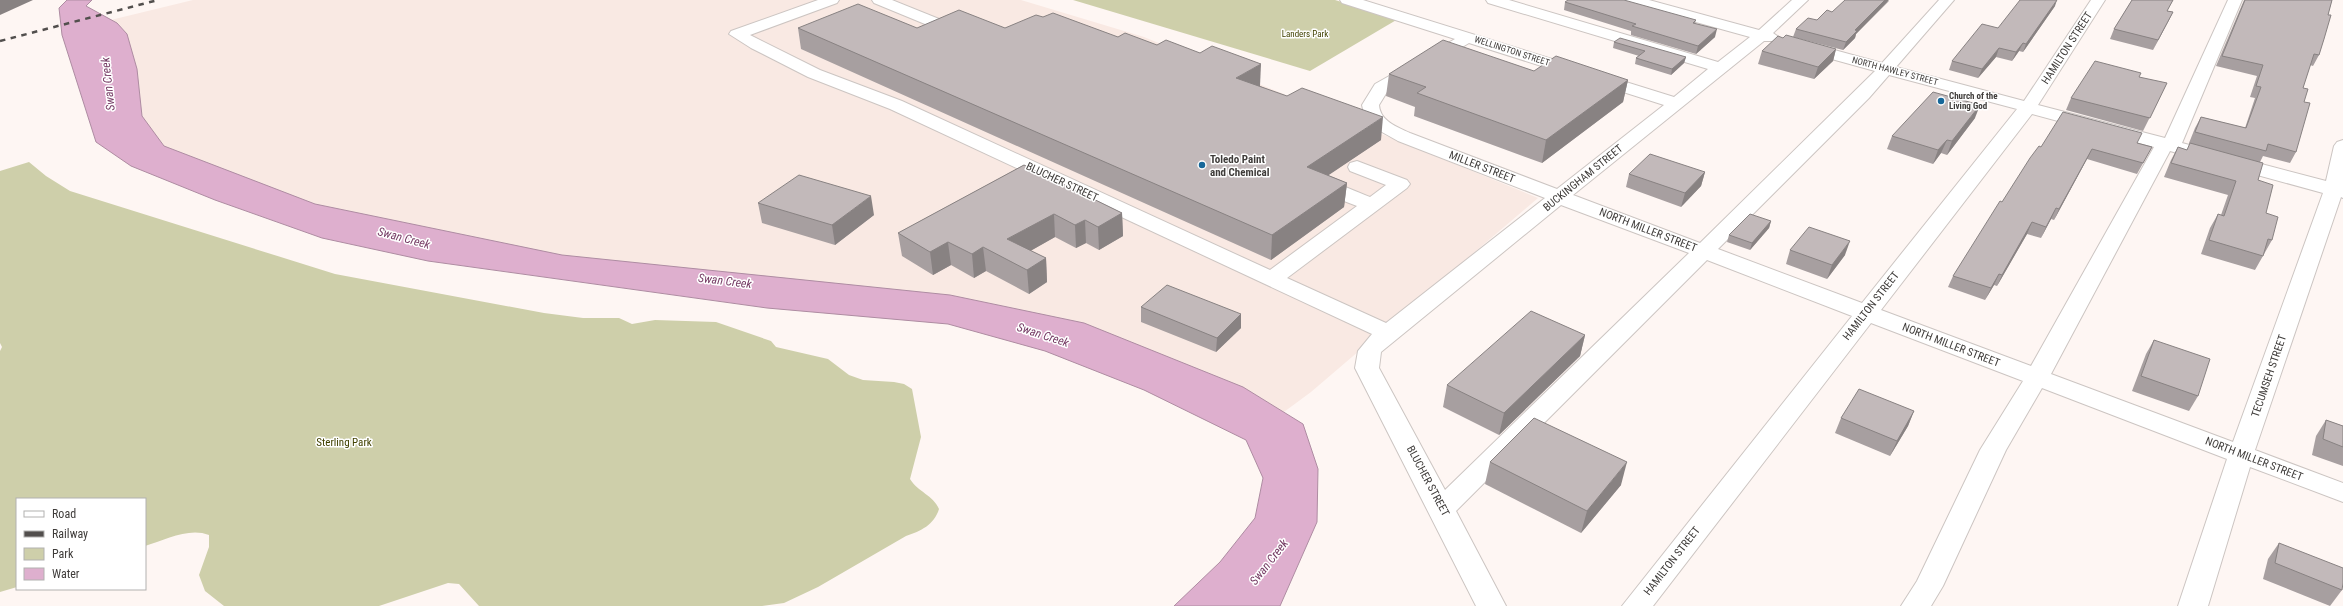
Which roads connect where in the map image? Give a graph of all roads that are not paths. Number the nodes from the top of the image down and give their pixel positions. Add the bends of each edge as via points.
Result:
1 (832, 0) edge
2 (879, 0) edge
3 (1347, 0) edge
4 (1493, 0) edge
5 (1632, 0) edge
6 (1801, 0) edge
7 (1947, 0) edge
8 (2098, 0) edge
9 (2235, 0) edge
10 (1651, 2) edge
11 (948, 28) edge
12 (1762, 35) junction
13 (1468, 37) junction
14 (1721, 68) junction
15 (1886, 69) junction
16 (1677, 103) junction
17 (2028, 107) junction
18 (2168, 145) junction
19 (2343, 146) edge
20 (1357, 167) dead end
21 (1325, 187) edge
22 (2338, 191) edge
23 (1559, 197) junction
24 (1372, 205) junction
25 (1703, 251) junction
26 (1272, 279) junction
27 (1866, 313) junction
28 (1388, 333) junction
29 (1366, 357) joint
30 (2037, 377) junction
31 (2241, 454) junction
32 (2343, 493) edge
33 (1442, 509) junction
34 (1491, 606) edge
35 (1637, 606) edge
36 (1916, 606) edge
37 (2193, 606) edge

1 - 26 street, BLUCHER STREET via 736,34 801,69 862,94 896,104
2 - 11 street
3 - 13 street, WELLINGTON STREET
4 - 14 street
5 - 10 street, NORTH HAWLEY STREET
6 - 12 street, BUCKINGHAM STREET
7 - 15 street
8 - 17 street, HAMILTON STREET
9 - 18 street
10 - 12 street, NORTH HAWLEY STREET
12 - 14 street, BUCKINGHAM STREET
12 - 15 street, NORTH HAWLEY STREET
13 - 16 street, WELLINGTON STREET
13 - 23 street, MILLER STREET via 1381,88 1371,99 1371,115 1404,137
14 - 16 street, BUCKINGHAM STREET
15 - 17 street, NORTH HAWLEY STREET
15 - 25 street
16 - 23 street, BUCKINGHAM STREET
17 - 18 street, NORTH HAWLEY STREET
17 - 27 street, HAMILTON STREET
18 - 22 street, NORTH HAWLEY STREET
18 - 30 street
19 - 22 street, TECUMSEH STREET
20 - 24 street via 1400,184
21 - 24 street
22 - 31 street, TECUMSEH STREET
23 - 25 street, NORTH MILLER STREET
23 - 28 street, BUCKINGHAM STREET
24 - 26 street
25 - 27 street, NORTH MILLER STREET
25 - 33 street
26 - 28 street, BLUCHER STREET
27 - 30 street, NORTH MILLER STREET
27 - 35 street, HAMILTON STREET
28 - 29 street, BUCKINGHAM STREET via 1371,348
29 - 33 street, BLUCHER STREET via 1367,368
30 - 31 street, NORTH MILLER STREET
30 - 36 street via 1993,450 1929,586
31 - 32 street, NORTH MILLER STREET
31 - 37 street, TECUMSEH STREET
33 - 34 street, BLUCHER STREET

